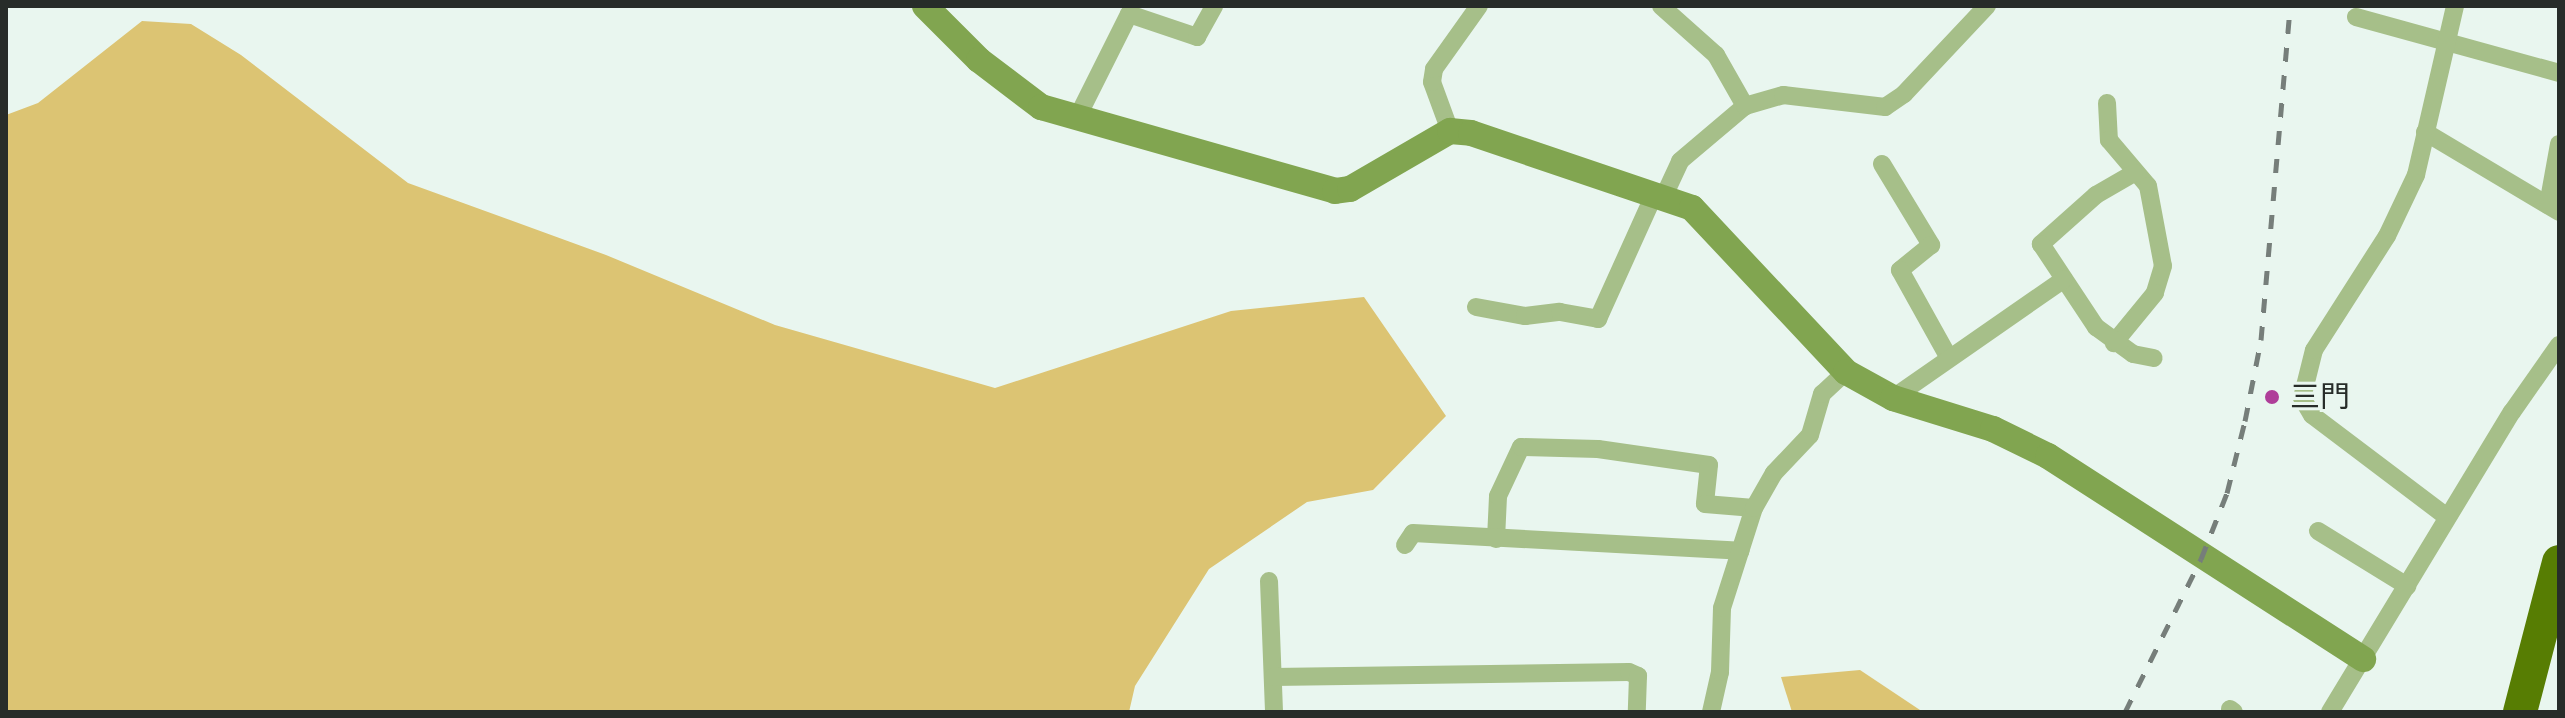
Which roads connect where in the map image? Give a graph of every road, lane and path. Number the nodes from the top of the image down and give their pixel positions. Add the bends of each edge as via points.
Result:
1 (925, 6) edge
2 (1214, 6) edge
3 (1479, 6) edge
4 (1661, 6) edge
5 (1987, 6) edge
6 (2455, 6) edge
7 (2356, 17) dead end
8 (2446, 42) junction
9 (2559, 73) edge
10 (2107, 103) dead end
11 (1745, 106) junction
12 (1076, 120) junction
13 (1450, 131) junction
14 (2425, 132) junction
15 (2559, 144) edge
16 (1882, 164) dead end
17 (2134, 173) junction
18 (1659, 195) junction
19 (2553, 209) edge
20 (2064, 279) junction
21 (1476, 307) dead end
22 (2114, 343) junction
23 (2559, 345) edge
24 (1949, 358) junction
25 (2154, 358) dead end
26 (1846, 372) junction
27 (1893, 398) junction
28 (1754, 508) junction
29 (2447, 517) junction
30 (2318, 531) dead end
31 (1496, 539) junction
32 (1405, 545) dead end
33 (1741, 551) junction
34 (2559, 562) edge
35 (1269, 581) dead end
36 (2407, 586) junction
37 (2553, 612) edge
38 (2363, 659) junction
39 (1273, 677) junction
40 (1274, 712) edge
41 (1637, 712) edge
42 (1711, 712) edge
43 (2330, 712) edge
44 (2520, 712) edge

1 - 12 street via 1017,90
2 - 12 street via 1197,37 1129,14
3 - 13 street via 1434,69 1432,82
4 - 11 street via 1716,55
5 - 11 street via 1904,94 1885,107 1783,95
6 - 8 street
7 - 8 street
8 - 9 street
8 - 14 street
10 - 17 street via 2109,140
11 - 18 street via 1680,161
12 - 13 street via 1335,191 1350,189
13 - 18 street via 1471,133
14 - 19 street
14 - 29 street via 2416,175 2387,236 2314,350 2302,398 2312,415
15 - 19 street
16 - 24 street via 1931,245 1900,270
17 - 20 street via 2096,195 2041,244
17 - 22 street via 2148,186 2163,266 2155,293
18 - 21 street via 1598,319 1560,312 1525,316
18 - 26 street via 1692,208 1720,232
20 - 22 street via 2096,327
20 - 24 street
22 - 25 street
23 - 29 street
24 - 27 street
26 - 27 street
26 - 28 street via 1822,394 1810,435 1774,473
27 - 38 street via 1993,429 2048,456
28 - 31 street via 1705,504 1709,465 1598,449 1521,447 1498,496
28 - 33 street
29 - 36 street
30 - 36 street
31 - 32 street via 1413,533
31 - 33 street
33 - 42 street via 1722,608 1720,672
34 - 37 highway
35 - 39 street
36 - 38 street
37 - 44 highway
38 - 43 street
39 - 40 street
39 - 41 street via 1629,672 1638,676

